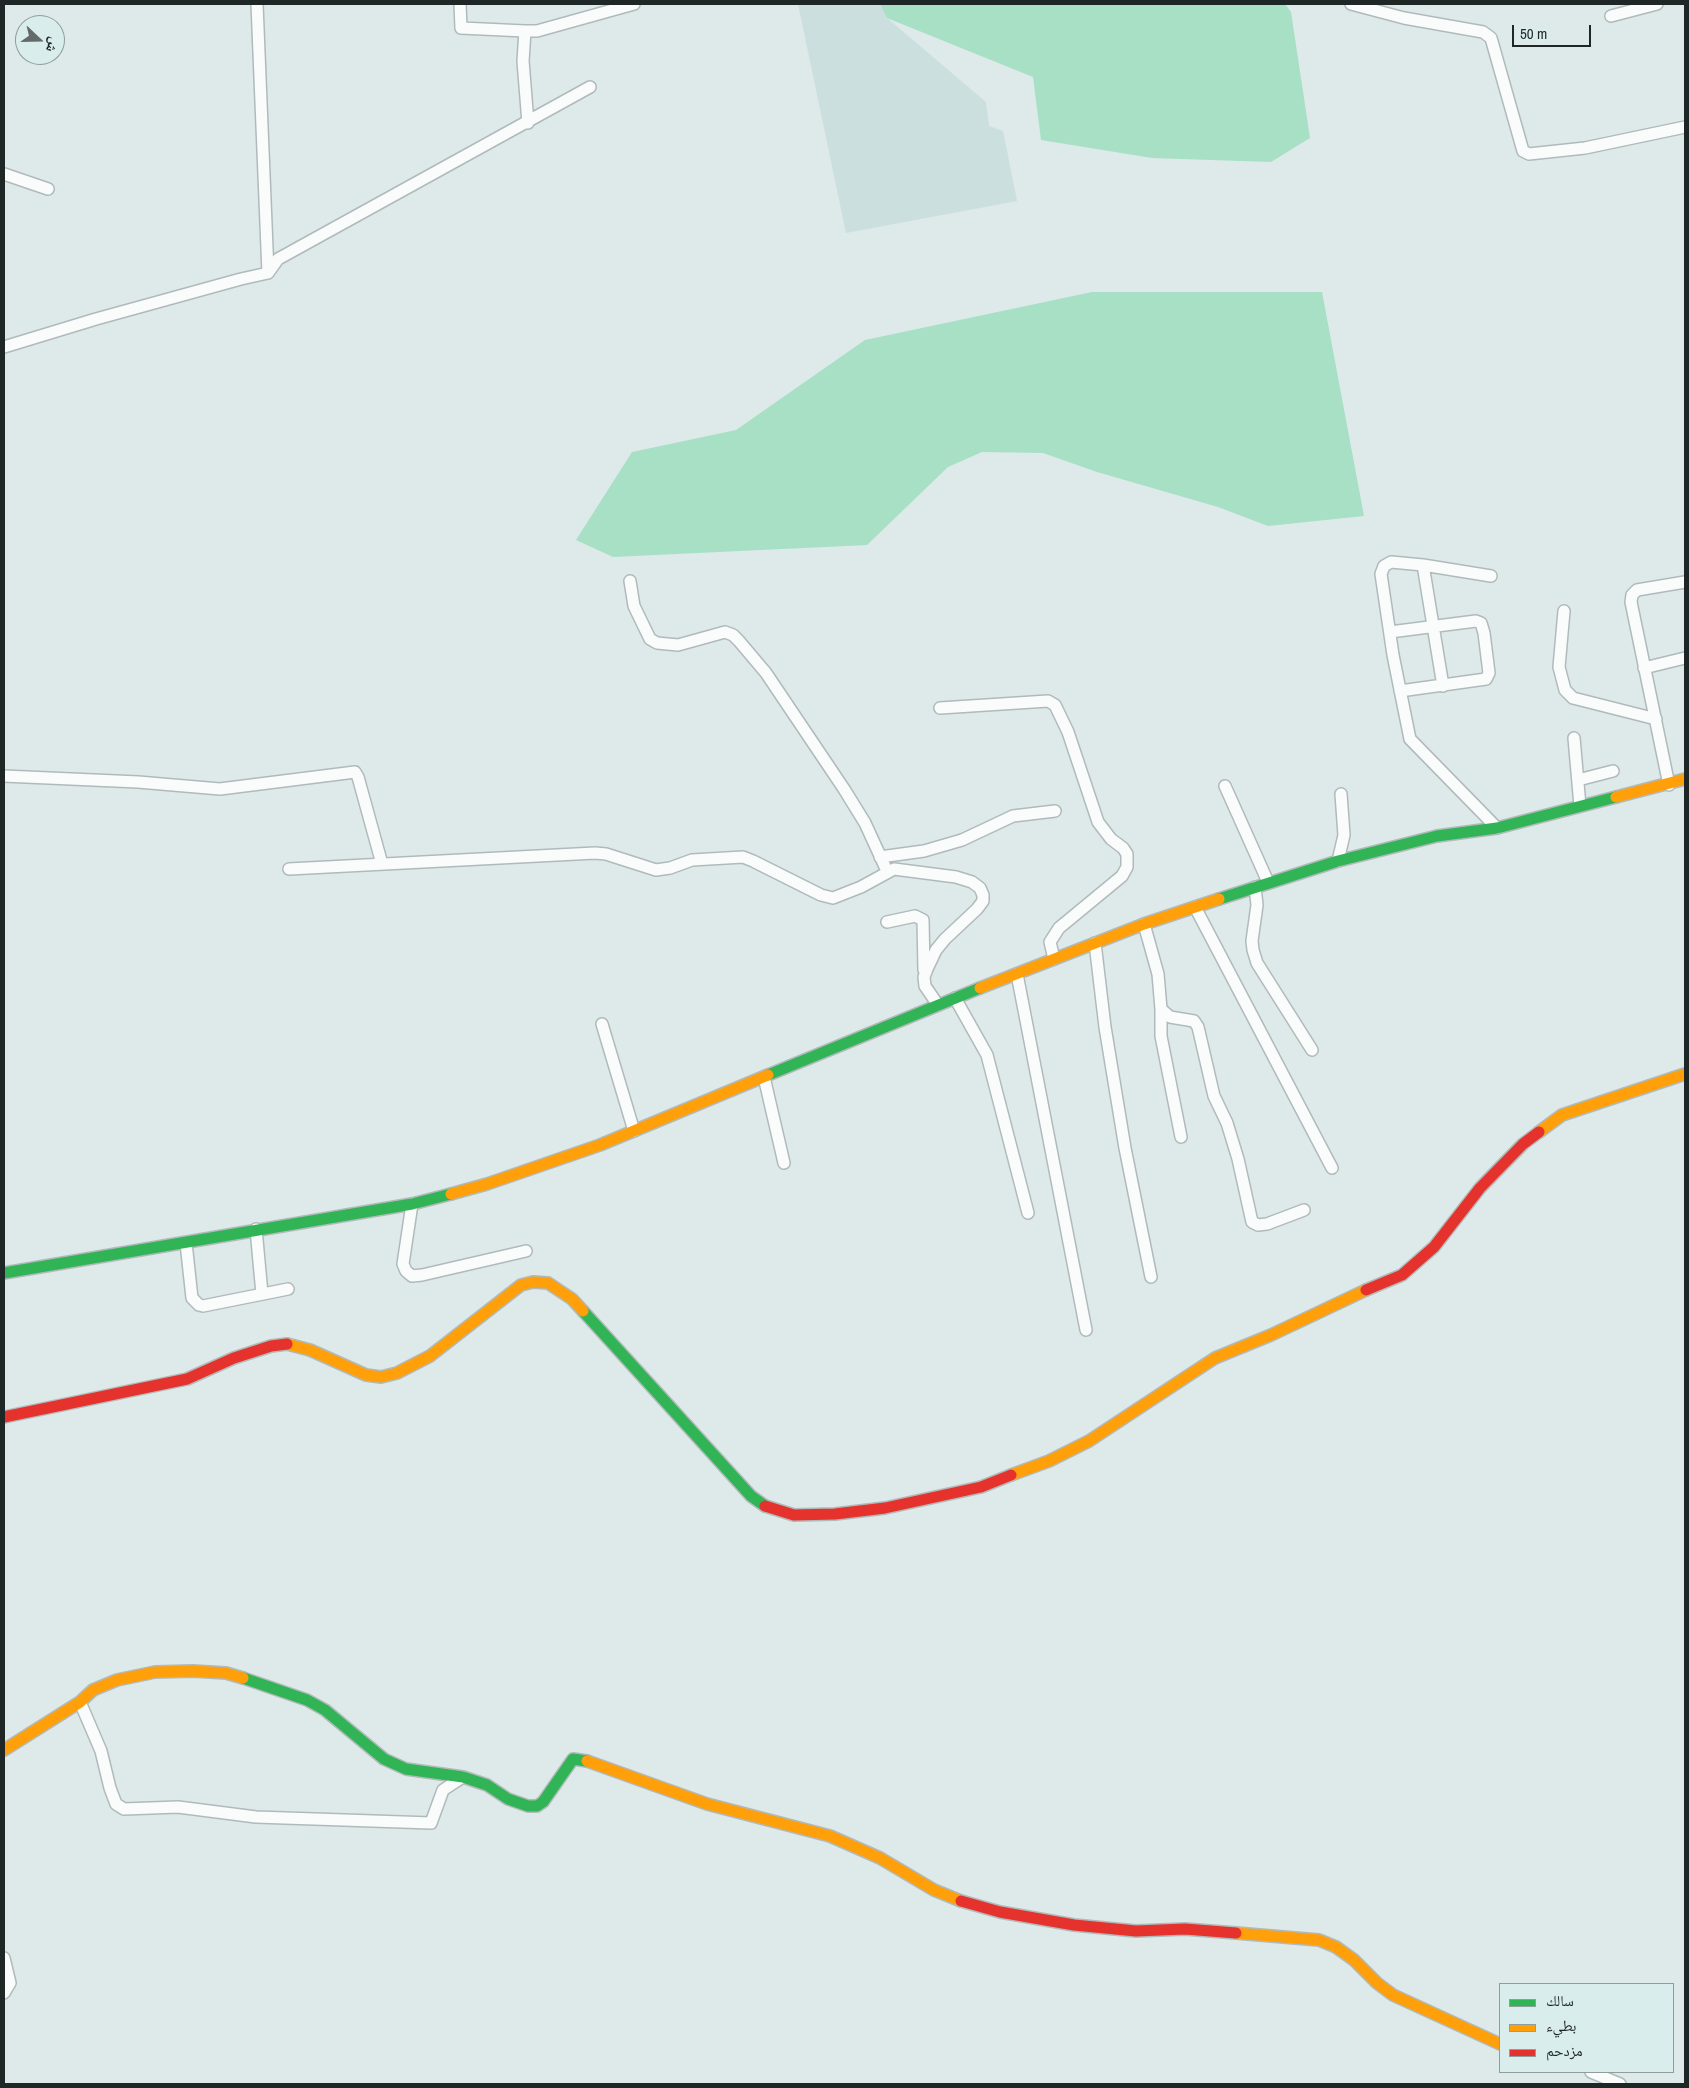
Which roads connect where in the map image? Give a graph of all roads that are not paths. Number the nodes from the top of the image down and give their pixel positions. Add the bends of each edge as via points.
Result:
1 (257, 4) edge
2 (460, 4) edge
3 (634, 4) edge
4 (1351, 4) edge
5 (1656, 4) edge
6 (1611, 16) dead end
7 (525, 31) junction
8 (590, 87) dead end
9 (528, 123) junction
10 (1685, 126) edge
11 (4, 174) edge
12 (48, 189) dead end
13 (268, 273) junction
14 (4, 348) edge
15 (1423, 565) junction
16 (1491, 576) dead end
17 (630, 581) dead end
18 (1685, 582) edge
19 (1564, 611) dead end
20 (1433, 625) junction
21 (1390, 632) junction
22 (1685, 658) edge
23 (1644, 668) junction
24 (1443, 686) junction
25 (1400, 691) junction
26 (940, 708) dead end
27 (1656, 719) junction
28 (1574, 738) dead end
29 (1613, 771) dead end
30 (4, 776) edge
31 (1685, 779) edge
32 (1578, 780) junction
33 (1669, 785) junction
34 (1225, 786) dead end
35 (1342, 794) dead end
36 (1580, 806) junction
37 (1055, 811) dead end
38 (1497, 828) junction
39 (880, 857) junction
40 (1338, 861) junction
41 (382, 864) junction
42 (288, 869) dead end
43 (887, 871) junction
44 (1268, 882) junction
45 (1255, 887) junction
46 (1195, 907) junction
47 (887, 922) dead end
48 (1144, 924) junction
49 (1095, 943) junction
50 (1054, 959) junction
51 (1017, 974) junction
52 (924, 977) junction
53 (955, 998) junction
54 (938, 1005) junction
55 (1161, 1009) junction
56 (602, 1024) dead end
57 (1312, 1050) dead end
58 (1685, 1074) edge
59 (764, 1078) junction
60 (634, 1131) junction
61 (1181, 1137) dead end
62 (784, 1163) dead end
63 (1332, 1168) dead end
64 (412, 1204) junction
65 (1304, 1210) dead end
66 (1028, 1213) dead end
67 (256, 1229) junction
68 (186, 1243) junction
69 (526, 1251) dead end
70 (4, 1272) edge
71 (1151, 1277) dead end
72 (288, 1289) dead end
73 (262, 1294) junction
74 (1086, 1330) dead end
75 (4, 1417) edge
76 (80, 1702) junction
77 (4, 1750) edge
78 (463, 1777) junction
79 (4, 1958) edge
80 (4, 1993) edge
81 (1499, 2044) edge
82 (1593, 2073) edge
83 (1620, 2084) edge

1 - 13 street
2 - 7 street via 460,28
3 - 7 street via 536,31
4 - 10 street via 1404,18 1483,32 1491,38 1523,151 1529,154 1585,148
5 - 6 street
7 - 9 street via 523,61
8 - 9 street
9 - 13 street via 278,259
11 - 12 street
13 - 14 street via 96,318
15 - 16 street
15 - 20 street
15 - 21 street via 1391,562 1384,566 1381,574
17 - 39 street via 634,606 650,639 657,643 678,645 725,632 739,641 766,673 844,789 865,823
18 - 23 street via 1637,590 1632,595 1630,602
19 - 27 street via 1559,667 1565,690 1573,698
20 - 21 street
20 - 24 street
20 - 24 street via 1476,620 1481,622 1484,633 1489,673 1486,679
21 - 25 street
22 - 23 street
23 - 27 street
24 - 25 street
25 - 38 street via 1410,739
26 - 50 street via 1048,701 1055,705 1068,732 1098,822 1127,854 1127,867 1122,876 1059,928 1050,942
27 - 33 street
28 - 32 street
29 - 32 street
30 - 41 street via 220,789 355,772
31 - 33 street
32 - 36 street
33 - 36 street
34 - 44 street
35 - 40 street via 1344,835
36 - 38 street
37 - 39 street via 1013,816 962,840 924,851
38 - 40 street via 1437,836
39 - 43 street
40 - 44 street
41 - 42 street
41 - 43 street via 595,853 656,870 692,860 743,857 833,898 861,887
43 - 52 street via 894,869 956,877 980,888 983,901 978,909 936,950
44 - 45 street
45 - 46 street
45 - 57 street via 1257,905 1253,950
46 - 48 street
46 - 63 street
47 - 52 street via 915,916 923,920
48 - 49 street
48 - 55 street via 1158,974
49 - 50 street
49 - 71 street via 1125,1148
50 - 51 street
51 - 53 street
51 - 74 street
52 - 54 street via 925,986
53 - 54 street
53 - 66 street via 987,1055
54 - 59 street
55 - 61 street via 1161,1036
55 - 65 street via 1170,1017 1194,1021 1198,1027 1214,1096 1227,1123 1238,1159 1252,1222 1267,1224
56 - 60 street
58 - 75 street via 1562,1115 1524,1144 1480,1188 1434,1247 1402,1275 1215,1358 1090,1441 1050,1461 981,1487 885,1508 835,1514 794,1514 766,1507 751,1496 572,1299 548,1283 521,1285 430,1356 397,1373 381,1377 366,1375 289,1344 271,1346 234,1358 187,1379
59 - 60 street
59 - 62 street
60 - 64 street via 487,1184
64 - 67 street
64 - 69 street via 403,1264 412,1276
67 - 68 street
67 - 73 street
68 - 70 street
68 - 73 street via 195,1302 203,1306
72 - 73 street
76 - 77 street
76 - 78 street via 92,1690 116,1680 146,1674 226,1673 307,1700 325,1710 384,1758 406,1769
76 - 78 street via 101,1750 116,1804 124,1809 178,1807 256,1817 431,1823 443,1790
78 - 81 street via 488,1785 508,1799 537,1806 572,1759 582,1759 708,1804 830,1836 880,1858 934,1890 1000,1912 1074,1925 1136,1931 1193,1929 1319,1940 1354,1960 1393,1995
79 - 80 street via 10,1983
82 - 83 street

